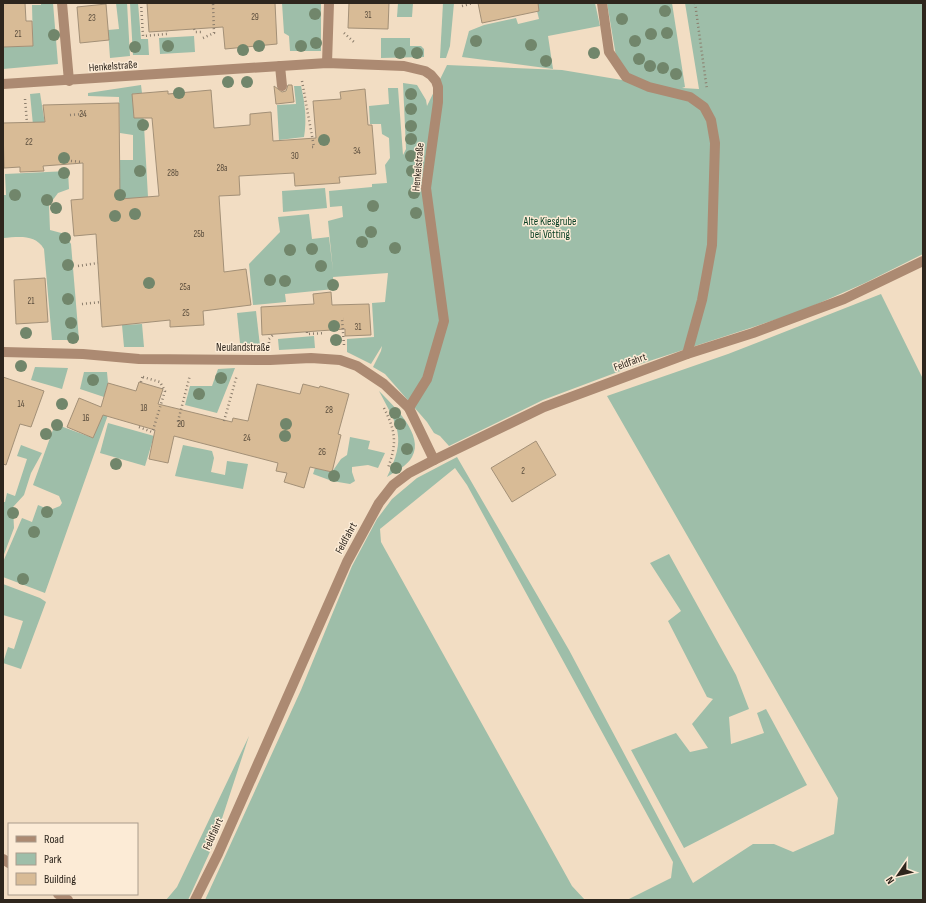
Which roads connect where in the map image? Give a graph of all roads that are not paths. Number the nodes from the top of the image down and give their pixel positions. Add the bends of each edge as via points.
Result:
1 (62, 3) edge
2 (329, 3) edge
3 (602, 3) edge
4 (327, 63) junction
5 (280, 66) junction
6 (69, 81) junction
7 (3, 84) edge
8 (282, 86) dead end
9 (923, 261) edge
10 (3, 352) edge
11 (687, 354) junction
12 (409, 408) junction
13 (434, 460) junction
14 (195, 900) edge

1 - 6 street
2 - 4 street
3 - 11 street via 609,52 626,77 649,87 690,97 704,107 711,120 715,143 712,245 702,300
4 - 5 street, Henkelstraße
4 - 12 street, Henkelstraße via 404,66 425,71 436,81 438,87 426,188 444,321 427,379
5 - 6 street, Henkelstraße
5 - 8 street
6 - 7 street, Henkelstraße
9 - 11 street, Feldfahrt via 844,299 753,333
10 - 12 street, Neulandstraße via 83,354 124,359 311,358 345,362 357,366 384,384
11 - 13 street, Feldfahrt via 544,407
12 - 13 street, Neulandstraße
13 - 14 street, Feldfahrt via 409,473 394,485 376,508 347,562 218,854

